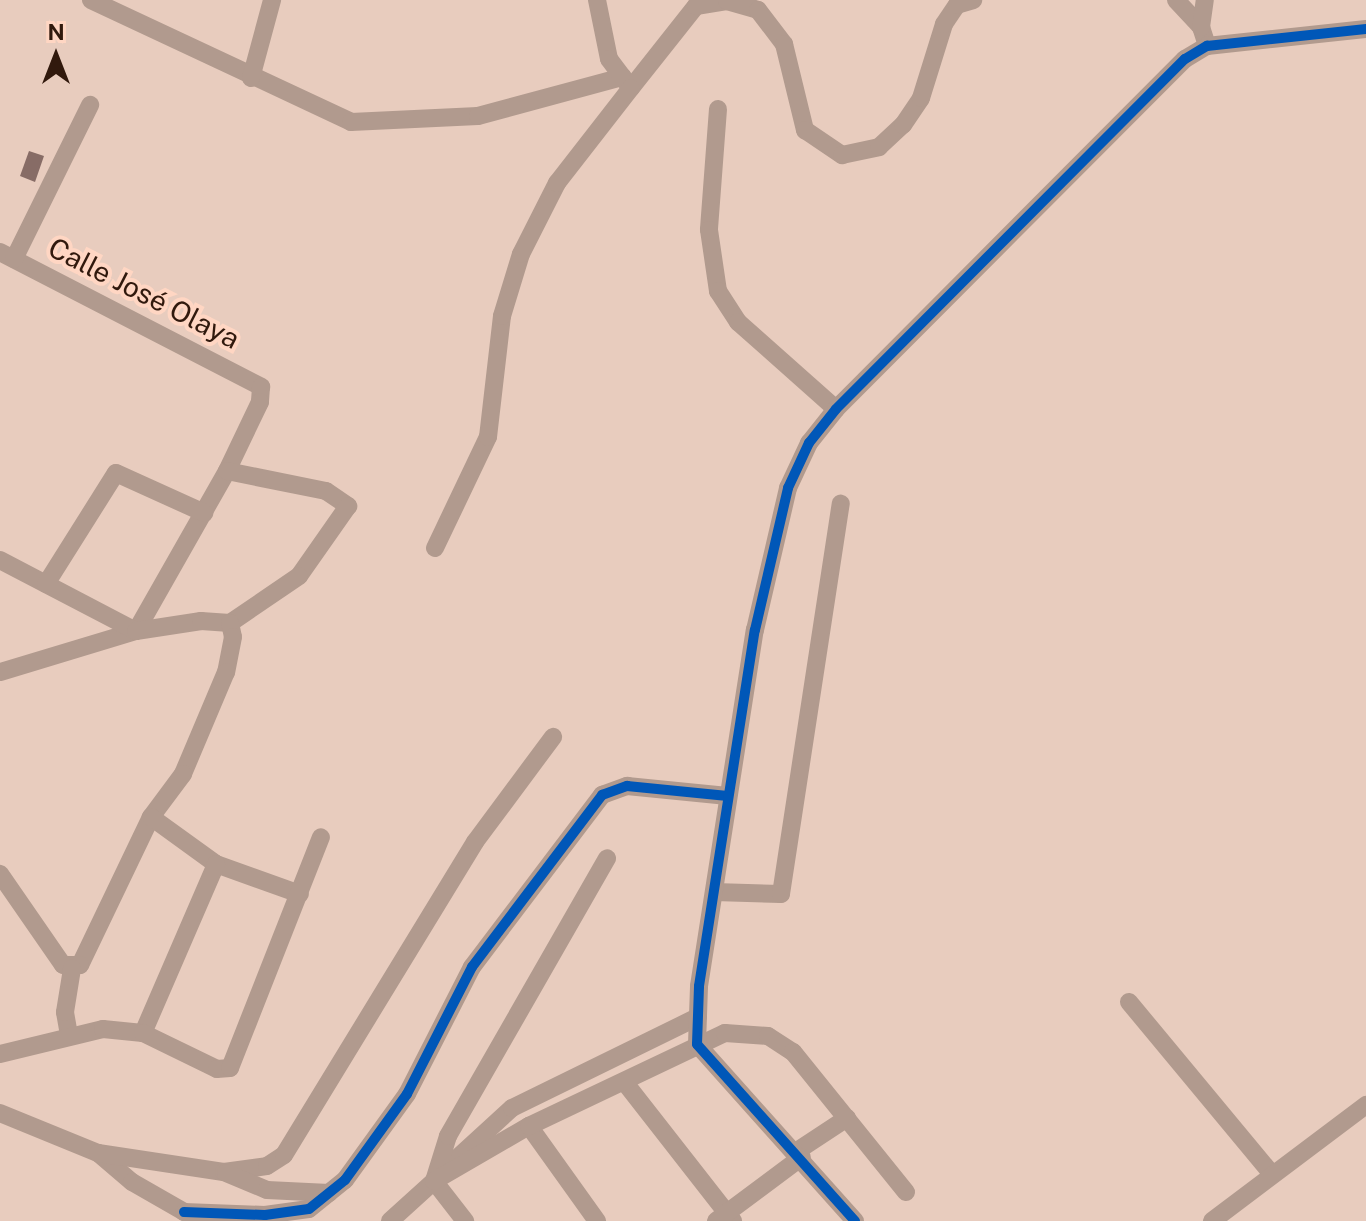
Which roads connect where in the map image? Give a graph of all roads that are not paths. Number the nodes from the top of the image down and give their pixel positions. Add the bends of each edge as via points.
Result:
1 (91, 0) edge
2 (272, 0) edge
3 (597, 0) edge
4 (973, 0) edge
5 (1176, 0) edge
6 (1205, 0) edge
7 (1201, 27) junction
8 (1366, 29) edge
9 (1207, 46) junction
10 (251, 78) junction
11 (627, 83) junction
12 (90, 105) dead end
13 (718, 109) dead end
14 (7, 256) edge
15 (836, 409) junction
16 (227, 471) junction
17 (841, 504) dead end
18 (204, 513) junction
19 (435, 548) dead end
20 (0, 560) edge
21 (46, 584) junction
22 (230, 623) junction
23 (136, 631) junction
24 (0, 672) edge
25 (553, 737) dead end
26 (728, 796) junction
27 (151, 817) junction
28 (321, 837) dead end
29 (607, 858) dead end
30 (216, 864) junction
31 (0, 874) edge
32 (714, 892) junction
33 (300, 894) junction
34 (72, 969) junction
35 (1129, 1002) dead end
36 (698, 1017) junction
37 (143, 1033) junction
38 (69, 1035) junction
39 (697, 1044) junction
40 (0, 1054) edge
41 (626, 1084) junction
42 (1366, 1105) edge
43 (0, 1113) edge
44 (847, 1118) junction
45 (529, 1126) junction
46 (98, 1153) junction
47 (799, 1154) junction
48 (224, 1172) junction
49 (1271, 1173) junction
50 (434, 1181) junction
51 (906, 1192) dead end
52 (329, 1193) junction
53 (184, 1212) junction
54 (1237, 1214) edge
55 (725, 1218) edge
56 (201, 1221) edge
57 (390, 1221) edge
58 (465, 1221) edge
59 (597, 1221) edge
60 (855, 1221) edge
61 (1212, 1221) edge

1 - 10 street
2 - 10 street
3 - 11 street via 609,59
4 - 11 street via 957,5 944,24 921,98 879,147 842,155 814,142 805,130 784,44 758,10 727,1 696,6
5 - 7 street
6 - 7 street
7 - 9 street
8 - 9 street
9 - 15 street via 1185,59
10 - 11 street via 351,122 478,116
11 - 19 street via 557,183 521,254 502,316 488,437
12 - 14 street
13 - 15 street via 709,230 718,291 738,322
14 - 16 street, Calle José Olaya via 261,387 260,402
15 - 26 street via 809,443 788,488 755,630
16 - 18 street
16 - 22 street via 326,491 348,506 299,576
17 - 32 street via 781,894
18 - 21 street via 131,476 109,477
18 - 23 street
20 - 21 street
21 - 23 street
22 - 23 street
22 - 27 street via 226,672 183,774
23 - 24 street
25 - 48 street via 475,842 284,1155 267,1166
26 - 32 street
26 - 52 street via 627,786 602,795 472,967 407,1094
27 - 30 street
27 - 34 street via 80,965
28 - 33 street
29 - 50 street via 448,1136
30 - 33 street
30 - 37 street
31 - 34 street
32 - 36 street
33 - 37 street via 230,1068 217,1069
34 - 38 street via 65,1012
35 - 49 street
36 - 39 street
36 - 50 street via 512,1108
37 - 38 street via 103,1029
38 - 40 street
39 - 41 street
39 - 44 street via 725,1033 768,1036 793,1052
39 - 47 street
41 - 45 street
41 - 55 street
42 - 49 street
43 - 46 street
44 - 47 street
44 - 51 street
45 - 50 street
45 - 59 street
46 - 48 street
46 - 53 street via 132,1182
47 - 55 street
47 - 60 street
48 - 52 street via 267,1190
49 - 54 street
50 - 57 street
50 - 58 street
52 - 53 street via 309,1209 265,1215
53 - 56 street
54 - 61 street

